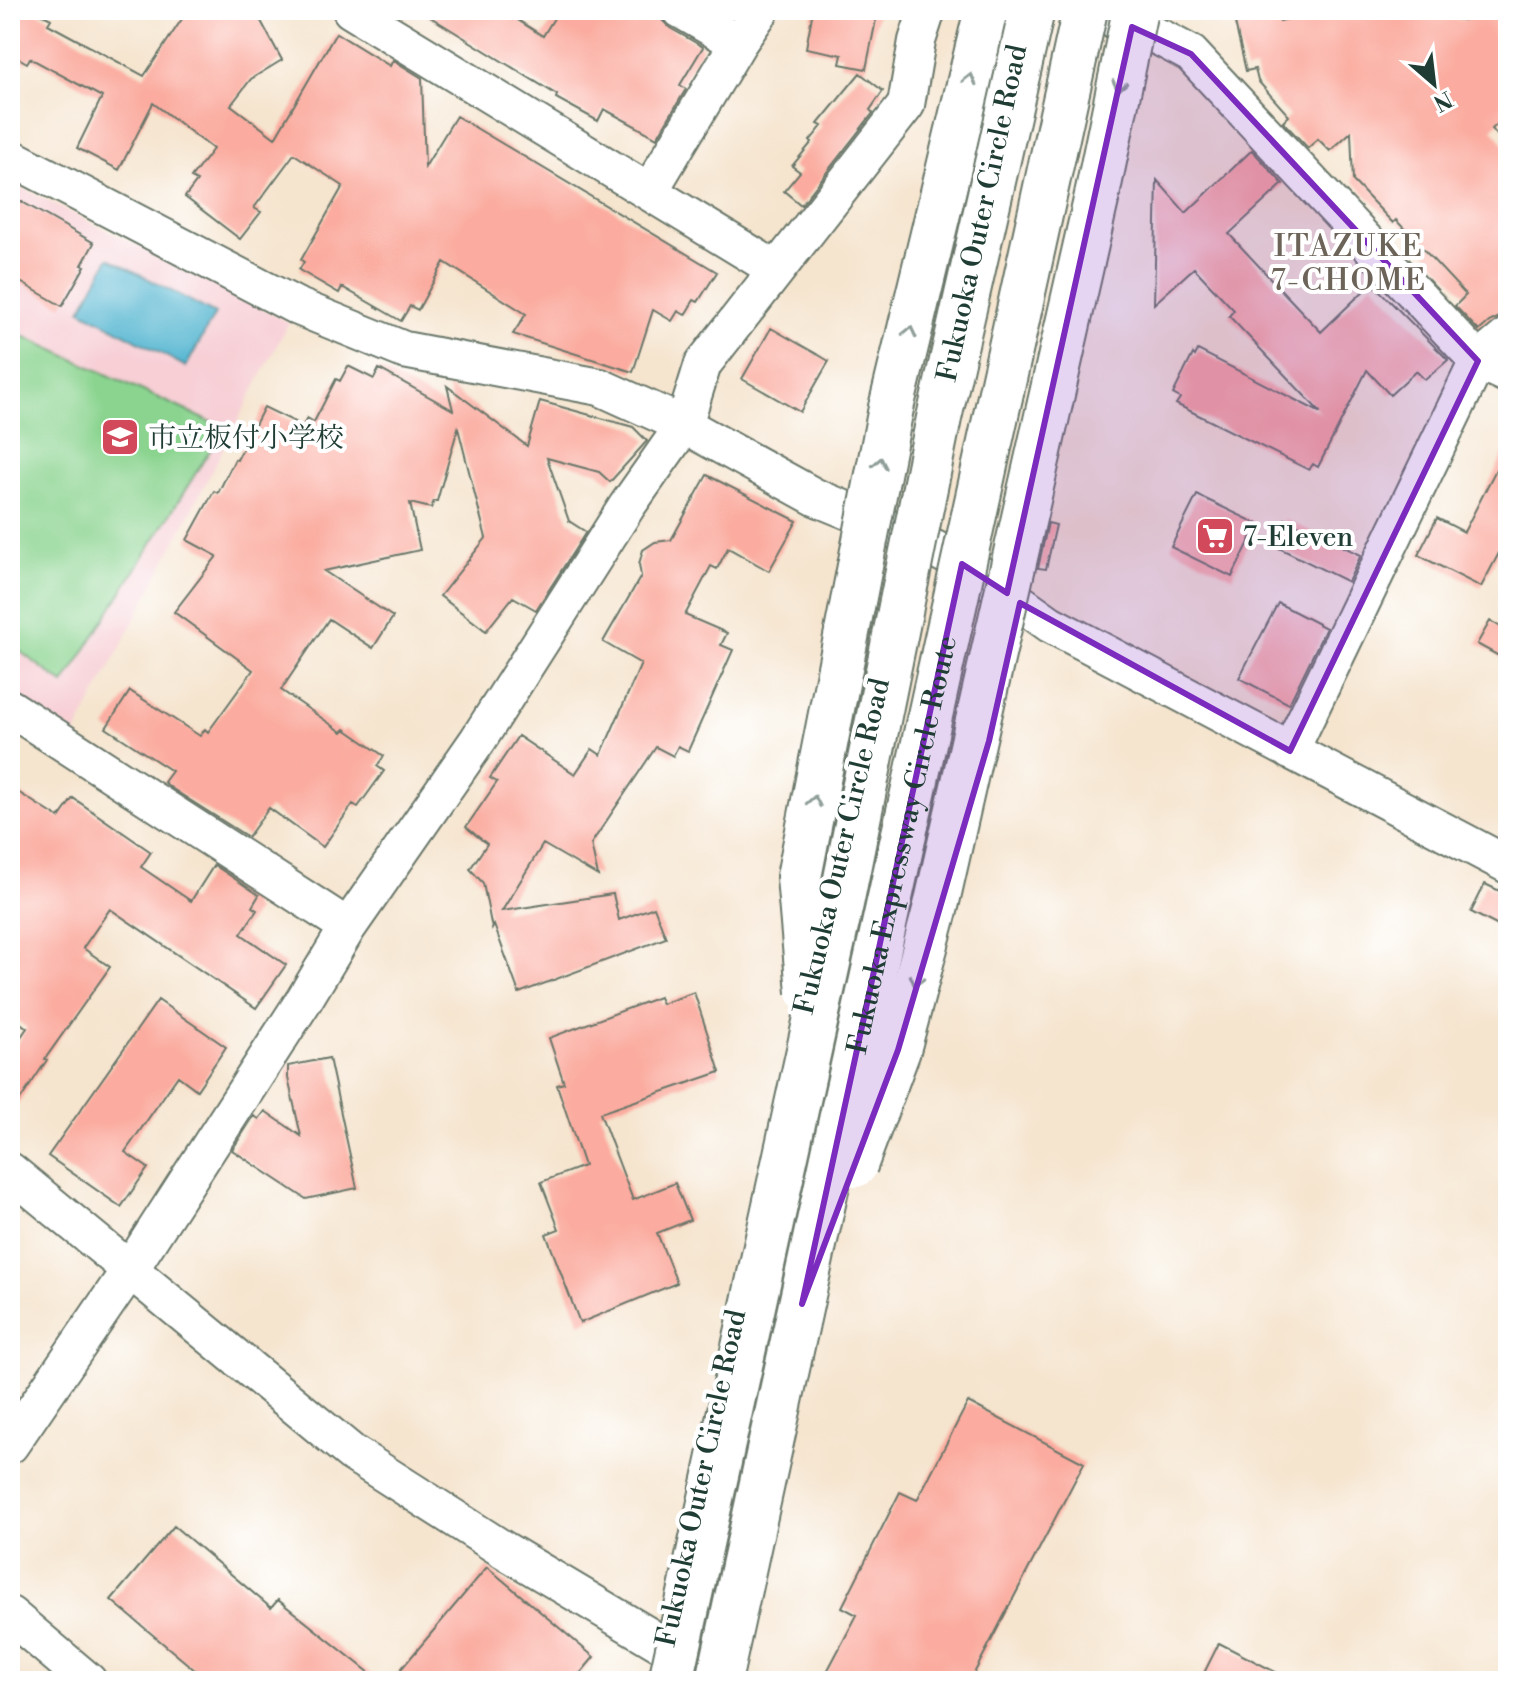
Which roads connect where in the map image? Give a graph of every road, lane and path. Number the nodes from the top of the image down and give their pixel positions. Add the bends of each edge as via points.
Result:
1 (351, 10) edge
2 (681, 10) edge
3 (761, 10) edge
4 (927, 10) edge
5 (987, 10) edge
6 (1025, 10) edge
7 (1032, 10) edge
8 (1118, 14) edge
9 (738, 43) junction
10 (10, 157) edge
11 (649, 192) junction
12 (775, 269) junction
13 (1508, 336) edge
14 (1493, 368) edge
15 (684, 425) junction
16 (912, 537) junction
17 (974, 570) junction
18 (10, 708) edge
19 (1290, 751) junction
20 (1508, 865) edge
21 (348, 927) junction
22 (812, 1037) junction
23 (10, 1171) edge
24 (131, 1268) junction
25 (802, 1304) junction
26 (10, 1445) edge
27 (10, 1615) edge
28 (665, 1669) edge
29 (88, 1681) edge
30 (722, 1681) edge
31 (732, 1681) edge

1 - 11 street
2 - 9 street
3 - 9 street
4 - 12 street via 906,105
22 -> 5 highway, bridge via 799,877 891,408
6 - 16 highway, Fukuoka Outer Circle Road
7 - 22 highway, Fukuoka Expressway Circle Route, bridge via 939,418
8 - 14 street via 1191,54
8 - 17 highway
8 - 25 highway, Fukuoka Expressway Circle Route, bridge via 990,430
8 -> 25 highway, bridge via 1096,200 936,906 898,1050
9 - 11 street
10 - 15 street via 296,306 404,350 600,387
11 - 12 street
12 - 15 street via 703,364
13 - 14 street
14 - 19 street
15 - 16 street via 815,497
15 - 21 street via 478,740
16 - 17 street
16 - 28 highway, Fukuoka Outer Circle Road via 779,1104
17 - 19 street via 1050,624
17 - 31 highway
18 - 21 street
19 - 20 street
21 - 24 street
22 - 28 highway, Fukuoka Expressway Circle Route, bridge
23 - 24 street
24 - 26 street
24 - 28 street via 352,1453 504,1550
25 - 30 highway, Fukuoka Expressway Circle Route, bridge
27 - 29 street
28 - 30 street

